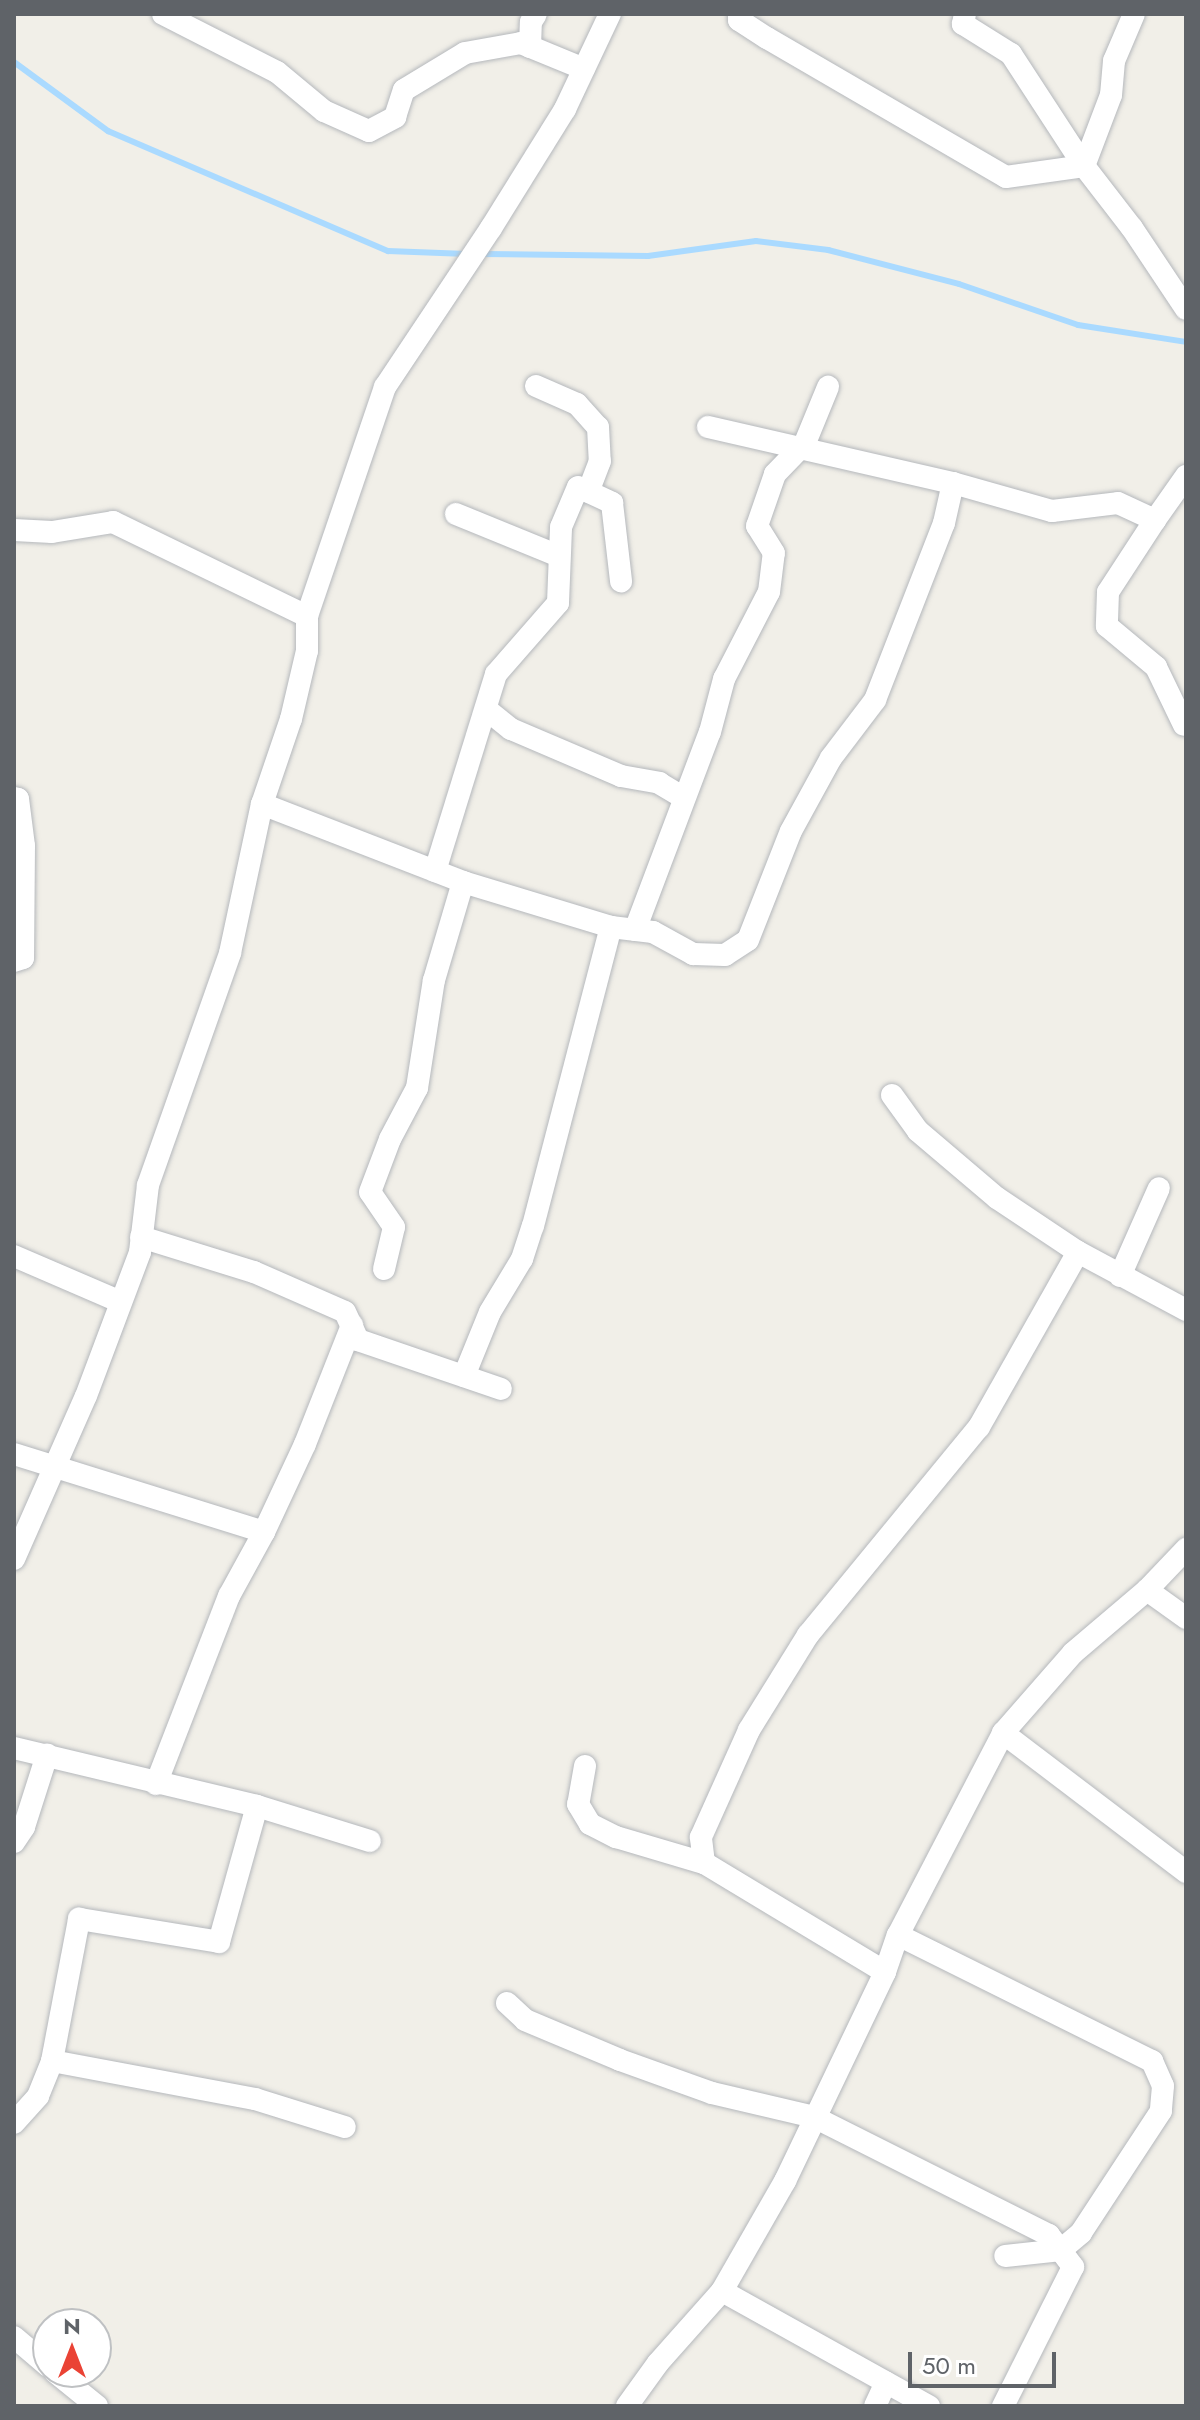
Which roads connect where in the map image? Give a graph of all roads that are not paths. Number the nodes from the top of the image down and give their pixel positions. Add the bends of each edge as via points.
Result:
1 (163, 14) edge
2 (536, 14) edge
3 (610, 14) edge
4 (739, 14) edge
5 (965, 14) edge
6 (1134, 14) edge
7 (530, 47) junction
8 (584, 69) junction
9 (1084, 166) junction
10 (1186, 309) edge
11 (536, 386) dead end
12 (828, 387) dead end
13 (708, 427) dead end
14 (798, 451) junction
15 (1186, 476) edge
16 (953, 483) junction
17 (588, 492) junction
18 (456, 514) dead end
19 (1155, 520) junction
20 (14, 530) edge
21 (559, 556) junction
22 (621, 581) dead end
23 (307, 616) junction
24 (486, 709) junction
25 (1184, 725) dead end
26 (14, 798) edge
27 (684, 798) junction
28 (262, 804) junction
29 (435, 871) junction
30 (463, 882) junction
31 (611, 927) junction
32 (635, 930) junction
33 (14, 961) edge
34 (892, 1095) dead end
35 (1159, 1188) dead end
36 (141, 1237) junction
37 (1078, 1252) junction
38 (14, 1256) edge
39 (384, 1269) dead end
40 (1120, 1276) junction
41 (121, 1302) junction
42 (1186, 1310) edge
43 (352, 1325) junction
44 (464, 1376) junction
45 (501, 1389) dead end
46 (14, 1454) edge
47 (56, 1469) junction
48 (264, 1532) junction
49 (1186, 1549) edge
50 (14, 1559) edge
51 (1147, 1590) junction
52 (1186, 1618) edge
53 (1003, 1733) junction
54 (14, 1748) edge
55 (47, 1755) junction
56 (585, 1766) dead end
57 (156, 1784) junction
58 (257, 1806) junction
59 (370, 1841) dead end
60 (14, 1842) edge
61 (704, 1863) junction
62 (1186, 1872) edge
63 (898, 1935) junction
64 (885, 1972) junction
65 (507, 2003) dead end
66 (52, 2061) junction
67 (814, 2117) junction
68 (14, 2123) edge
69 (345, 2127) dead end
70 (1061, 2250) junction
71 (1005, 2256) dead end
72 (722, 2291) junction
73 (14, 2337) edge
74 (32, 2352) edge
75 (886, 2382) junction
76 (75, 2388) edge
77 (97, 2406) edge
78 (627, 2406) edge
79 (875, 2406) edge
80 (929, 2406) edge
81 (1003, 2406) edge

1 - 7 street via 277,72 324,111 369,131 395,117 404,90 465,53 521,43
2 - 7 street
3 - 8 street
4 - 9 street via 739,20 767,38 1006,177
5 - 9 street via 963,24 1011,54
6 - 9 street via 1114,61 1111,95
7 - 8 street
8 - 23 street via 491,228 385,387
9 - 10 street
11 - 17 street via 577,404 598,427 600,461
12 - 14 street
13 - 14 street
14 - 16 street
14 - 27 street via 775,474 757,526 774,553 769,592 724,679
15 - 19 street
16 - 19 street via 1052,511 1118,503
16 - 32 street via 944,523 875,700 831,758 791,831 748,940 725,955 693,954 653,932
17 - 21 street via 578,487 561,527
17 - 22 street via 612,503
18 - 21 street
19 - 25 street via 1108,592 1107,626 1156,667
20 - 23 street via 52,532 113,522
21 - 24 street via 558,603 496,674
23 - 28 street via 307,651 291,719
24 - 27 street via 511,729 621,776 659,783
24 - 29 street
26 - 33 street via 24,846 23,958
27 - 32 street
28 - 29 street
28 - 36 street via 230,953 148,1185
29 - 30 street
30 - 31 street
30 - 39 street via 434,980 417,1088 370,1192 394,1227
31 - 32 street
31 - 44 street via 530,1237
34 - 37 street via 918,1131 997,1198
35 - 40 street
36 - 41 street
36 - 43 street via 254,1272 345,1312
37 - 40 street
37 - 61 street via 979,1427 808,1635 749,1730 701,1837
38 - 41 street
40 - 42 street
41 - 47 street
43 - 44 street via 358,1340
43 - 48 street
44 - 45 street
46 - 47 street
47 - 48 street
47 - 50 street
48 - 57 street via 229,1596
49 - 51 street
51 - 52 street
51 - 53 street via 1073,1653
53 - 62 street
53 - 63 street
54 - 55 street
55 - 57 street
55 - 60 street via 24,1827
56 - 61 street via 578,1804 590,1824
57 - 58 street
58 - 59 street
58 - 66 street via 219,1942 79,1919
61 - 64 street
63 - 64 street
63 - 70 street via 1152,2061 1163,2086 1161,2111 1081,2233
64 - 67 street
65 - 67 street via 525,2020 620,2060 712,2093
66 - 68 street via 38,2096
66 - 69 street via 255,2099
67 - 70 street via 1049,2235
67 - 72 street via 785,2181
70 - 71 street
70 - 81 street via 1073,2267
72 - 75 street
72 - 78 street
73 - 74 street
75 - 79 street
75 - 80 street
76 - 77 street

